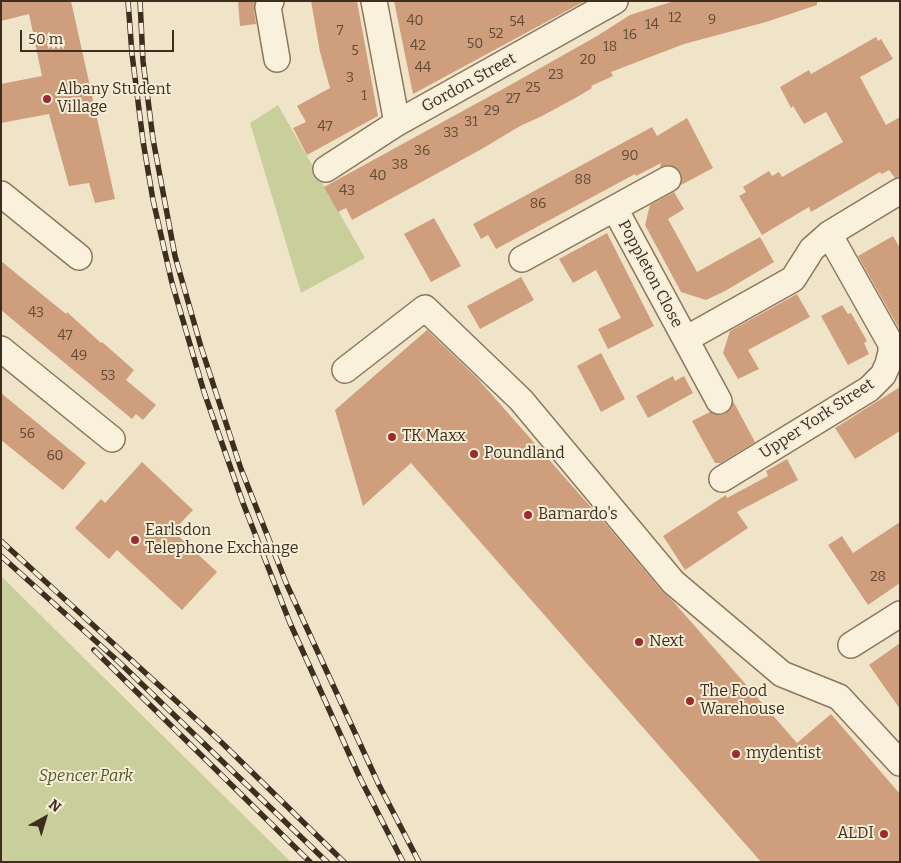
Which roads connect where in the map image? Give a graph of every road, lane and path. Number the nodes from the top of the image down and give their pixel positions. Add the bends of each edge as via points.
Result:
1 (271, 1) edge
2 (374, 1) edge
3 (615, 1) edge
4 (276, 58) dead end
5 (397, 123) junction
6 (326, 169) dead end
7 (668, 179) dead end
8 (900, 191) edge
9 (1, 194) edge
10 (615, 209) junction
11 (829, 234) junction
12 (79, 258) dead end
13 (522, 259) dead end
14 (686, 339) junction
15 (1, 349) edge
16 (345, 370) dead end
17 (719, 401) dead end
18 (112, 439) dead end
19 (722, 479) dead end
20 (900, 614) edge
21 (851, 646) dead end
22 (900, 763) edge

1 - 4 street via 268,8
2 - 5 street
3 - 5 street, Gordon Street
5 - 6 street, Gordon Street
7 - 10 street, Poppleton Close
8 - 11 street
9 - 12 street
10 - 13 street, Poppleton Close
10 - 14 street, Poppleton Close
11 - 14 street, Poppleton Close via 812,249 793,279
11 - 19 street, Upper York Street via 891,344 888,364 869,389
14 - 17 street, Poppleton Close
15 - 18 street
16 - 22 street via 425,308 521,400 673,582 782,674 839,697
20 - 21 street

